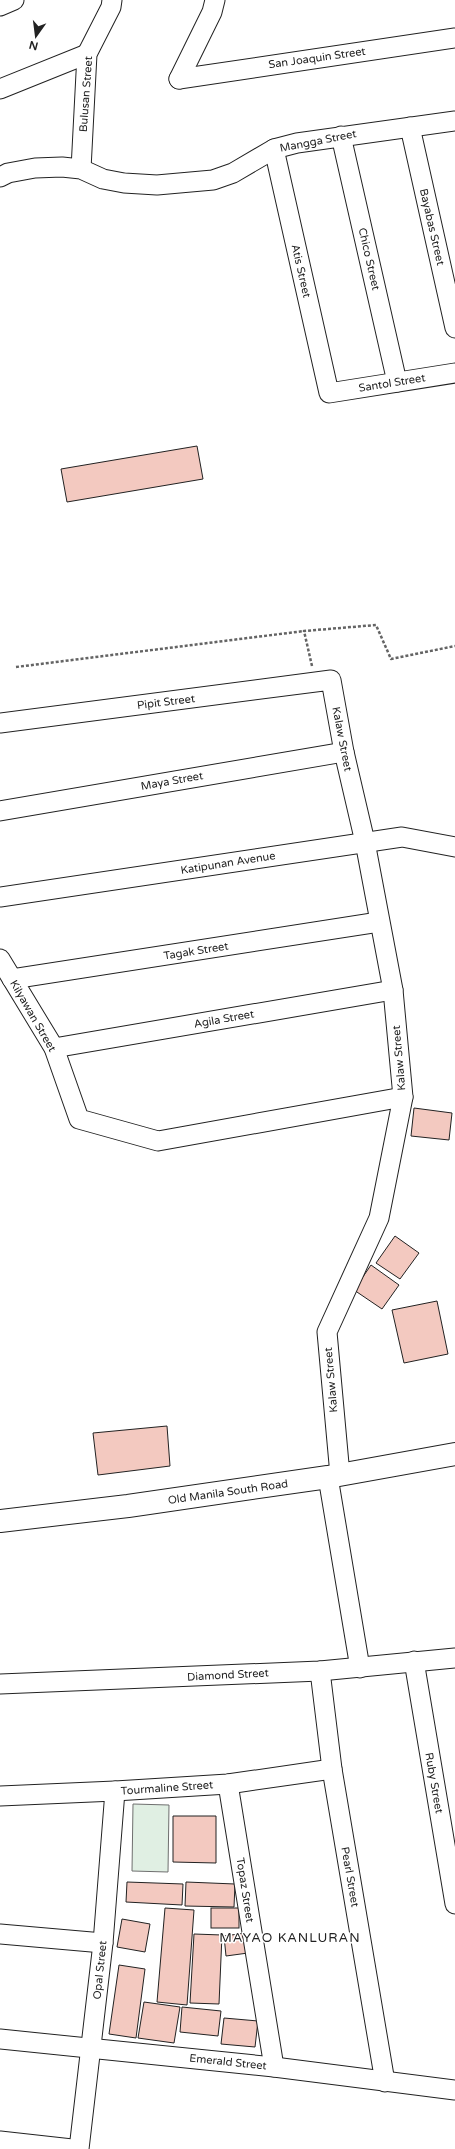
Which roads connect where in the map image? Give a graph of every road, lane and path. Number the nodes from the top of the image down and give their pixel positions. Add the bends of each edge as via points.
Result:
1 (14, 0) edge
2 (112, 0) edge
3 (215, 0) edge
4 (0, 6) edge
5 (455, 38) edge
6 (87, 54) junction
7 (0, 89) edge
8 (455, 121) edge
9 (410, 126) junction
10 (341, 136) junction
11 (274, 150) junction
12 (81, 169) junction
13 (0, 177) edge
14 (455, 328) edge
15 (455, 373) edge
16 (397, 382) junction
17 (329, 393) joint
18 (304, 632) junction
19 (455, 646) edge
20 (16, 667) dead end
21 (323, 682) junction
22 (0, 723) edge
23 (344, 752) junction
24 (0, 811) edge
25 (365, 842) junction
26 (455, 847) edge
27 (0, 897) edge
28 (379, 922) junction
29 (0, 959) edge
30 (12, 980) junction
31 (393, 990) junction
32 (54, 1048) junction
33 (403, 1097) junction
34 (455, 1454) edge
35 (334, 1476) junction
36 (0, 1521) edge
37 (455, 1658) edge
38 (414, 1661) junction
39 (360, 1668) junction
40 (320, 1671) junction
41 (0, 1684) edge
42 (332, 1769) junction
43 (228, 1784) junction
44 (115, 1791) junction
45 (0, 1796) edge
46 (455, 1904) edge
47 (0, 1934) edge
48 (103, 1943) junction
49 (0, 2039) edge
50 (91, 2049) junction
51 (274, 2067) junction
52 (384, 2082) junction
53 (455, 2090) edge
54 (0, 2141) edge
55 (72, 2149) edge
56 (79, 2149) edge

1 - 4 street
2 - 6 street, Bulusan Street via 111,7
3 - 5 street, San Joaquin Street via 212,12 179,79
6 - 7 street
6 - 12 street, Bulusan Street
8 - 9 street, Mangga Street
9 - 10 street, Mangga Street
9 - 14 street, Bayabas Street
10 - 11 street, Mangga Street via 297,143
10 - 16 street, Chico Street
11 - 12 street, Mangga Street via 233,173 213,180 158,185 124,184 102,179
11 - 17 street, Atis Street
12 - 13 street, Mangga Street via 35,168
15 - 16 street, Santol Street
16 - 17 street, Santol Street
18 - 19 path via 376,625 391,659
18 - 20 path
18 - 21 path
21 - 22 street, Pipit Street
21 - 23 street, Kalaw Street
23 - 24 street, Maya Street
23 - 25 street, Kalaw Street
25 - 26 street, Katipunan Avenue via 402,837
25 - 27 street, Katipunan Avenue
25 - 28 street, Kalaw Street
28 - 30 street, Tagak Street
28 - 31 street, Kalaw Street
29 - 30 street, Kilyawan Street
30 - 32 street, Kilyawan Street
31 - 32 street, Agila Street
31 - 33 street, Kalaw Street
32 - 33 street, Kilyawan Street via 79,1119 158,1141
33 - 35 street, Kalaw Street via 379,1218 327,1332
34 - 35 main road, Old Manila South Road
35 - 36 main road, Old Manila South Road via 128,1506
35 - 39 street, Kalaw Street
37 - 38 street, Diamond Street
38 - 39 street, Diamond Street
38 - 46 street, Ruby Street
39 - 40 street, Diamond Street
40 - 41 street, Diamond Street
40 - 42 street, Pearl Street
42 - 43 street, Tourmaline Street
42 - 52 street, Pearl Street
43 - 44 street, Tourmaline Street
43 - 51 street, Topaz Street
44 - 45 street, Tourmaline Street
44 - 48 street, Opal Street
47 - 48 street
48 - 50 street, Opal Street
49 - 50 street, Emerald Street
50 - 51 street, Emerald Street
50 - 56 street, Opal Street
51 - 52 street, Emerald Street
52 - 53 street, Emerald Street
54 - 55 street

